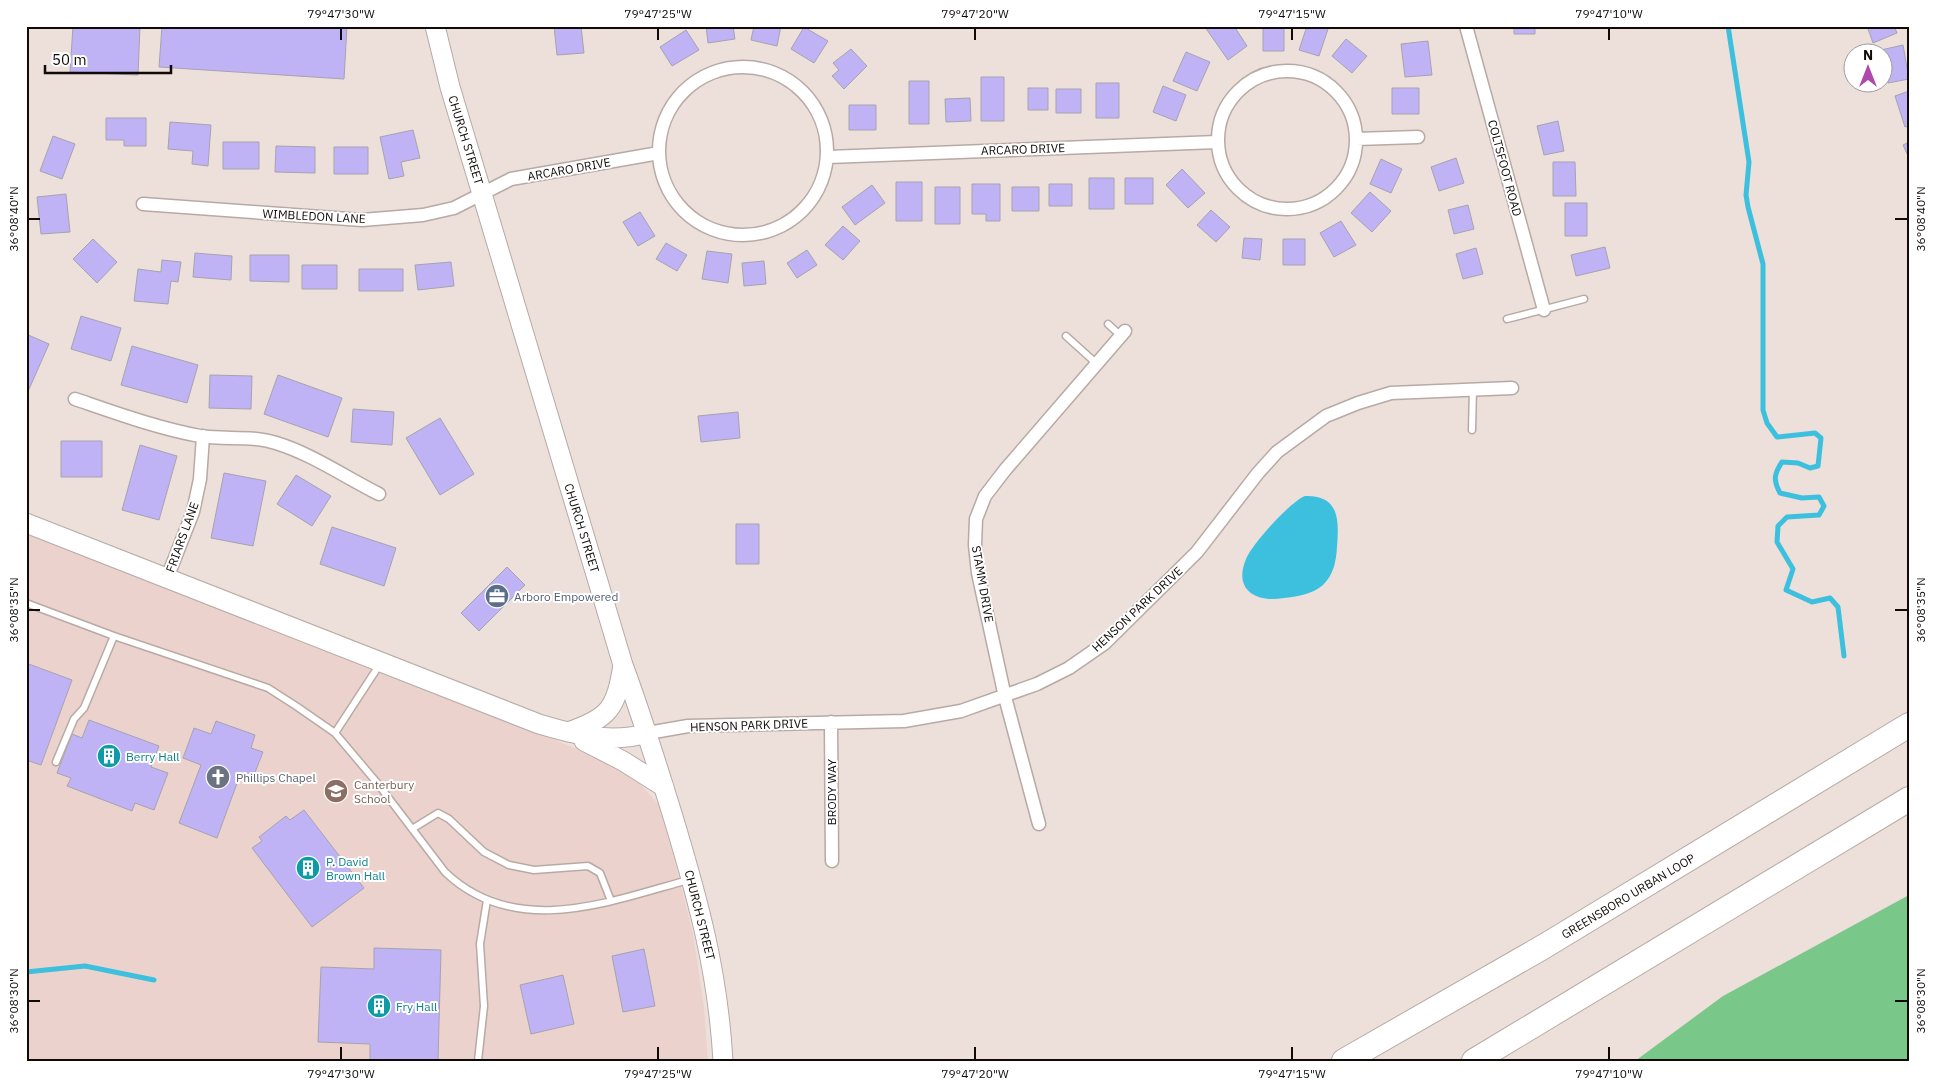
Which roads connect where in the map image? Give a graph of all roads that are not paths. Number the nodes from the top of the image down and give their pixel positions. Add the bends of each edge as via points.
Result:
1 (435, 26) edge
2 (1466, 26) edge
3 (1418, 136) dead end
4 (1356, 138) junction
5 (1217, 142) junction
6 (659, 153) junction
7 (828, 156) junction
8 (482, 194) junction
9 (143, 204) dead end
10 (1584, 299) dead end
11 (1544, 310) junction
12 (1507, 319) dead end
13 (1108, 324) dead end
14 (1123, 334) joint
15 (1066, 336) dead end
16 (1097, 364) junction
17 (1512, 388) dead end
18 (1473, 389) junction
19 (75, 399) dead end
20 (1472, 430) dead end
21 (203, 436) junction
22 (379, 494) dead end
23 (26, 523) edge
24 (167, 578) junction
25 (26, 602) edge
26 (114, 636) junction
27 (380, 663) junction
28 (624, 665) junction
29 (1005, 697) junction
30 (831, 722) junction
31 (1909, 725) edge
32 (335, 733) junction
33 (567, 733) junction
34 (648, 733) junction
35 (56, 762) dead end
36 (664, 788) junction
37 (1909, 799) edge
38 (1039, 824) dead end
39 (412, 829) junction
40 (832, 861) dead end
41 (692, 879) junction
42 (487, 900) junction
43 (611, 901) junction
44 (478, 1061) edge
45 (723, 1061) edge
46 (1344, 1061) edge
47 (1474, 1061) edge

1 - 8 street, CHURCH STREET
2 - 11 street, COLTSFOOT ROAD
3 - 4 street
4 - 5 street via 1351,165 1337,188 1315,203 1288,209 1262,204 1239,190 1223,168
4 - 5 street via 1350,112 1335,90 1312,76 1285,71 1259,77 1236,92 1222,115
5 - 7 street, ARCARO DRIVE
6 - 7 street via 664,181 678,206 700,224 718,231 756,235 783,226 806,208 822,184
6 - 7 street via 662,126 675,102 694,82 718,70 745,67 772,72 796,85 814,105 825,130
6 - 8 street, ARCARO DRIVE via 511,179
8 - 9 street, WIMBLEDON LANE via 454,208 381,219
8 - 28 street, CHURCH STREET
10 - 11 lane
11 - 12 lane
13 - 14 lane
14 - 16 street, STAMM DRIVE
15 - 16 lane
16 - 29 street, STAMM DRIVE via 1004,470 985,496 976,519 978,573
17 - 18 street, HENSON PARK DRIVE
18 - 20 lane
18 - 29 street, HENSON PARK DRIVE via 1391,393 1326,416 1277,452 1197,552 1105,643 1069,668
19 - 21 street via 169,430
21 - 22 street via 275,442
21 - 24 street, FRIARS LANE via 200,479 193,512
23 - 24 street
24 - 27 street
25 - 26 lane
26 - 32 lane via 268,688
26 - 35 lane via 84,708 74,718
27 - 32 lane
27 - 33 street
28 - 33 street via 614,702 605,715
28 - 34 street, CHURCH STREET
29 - 30 street, HENSON PARK DRIVE via 933,717 871,723
29 - 38 street, STAMM DRIVE
30 - 34 street, HENSON PARK DRIVE via 688,726
30 - 40 street, BRODY WAY
31 - 46 highway, GREENSBORO URBAN LOOP via 1543,947
32 - 39 lane
33 - 34 street via 617,739
33 - 36 street via 623,761
34 - 36 street, CHURCH STREET
36 - 41 street, CHURCH STREET
37 - 47 highway
39 - 42 lane via 454,880
39 - 43 lane via 438,813 449,819 484,852 508,864 534,870 588,866 600,873
41 - 43 lane
41 - 45 street, CHURCH STREET via 712,957
42 - 43 lane via 524,909 560,912
42 - 44 lane via 480,944 484,1006

